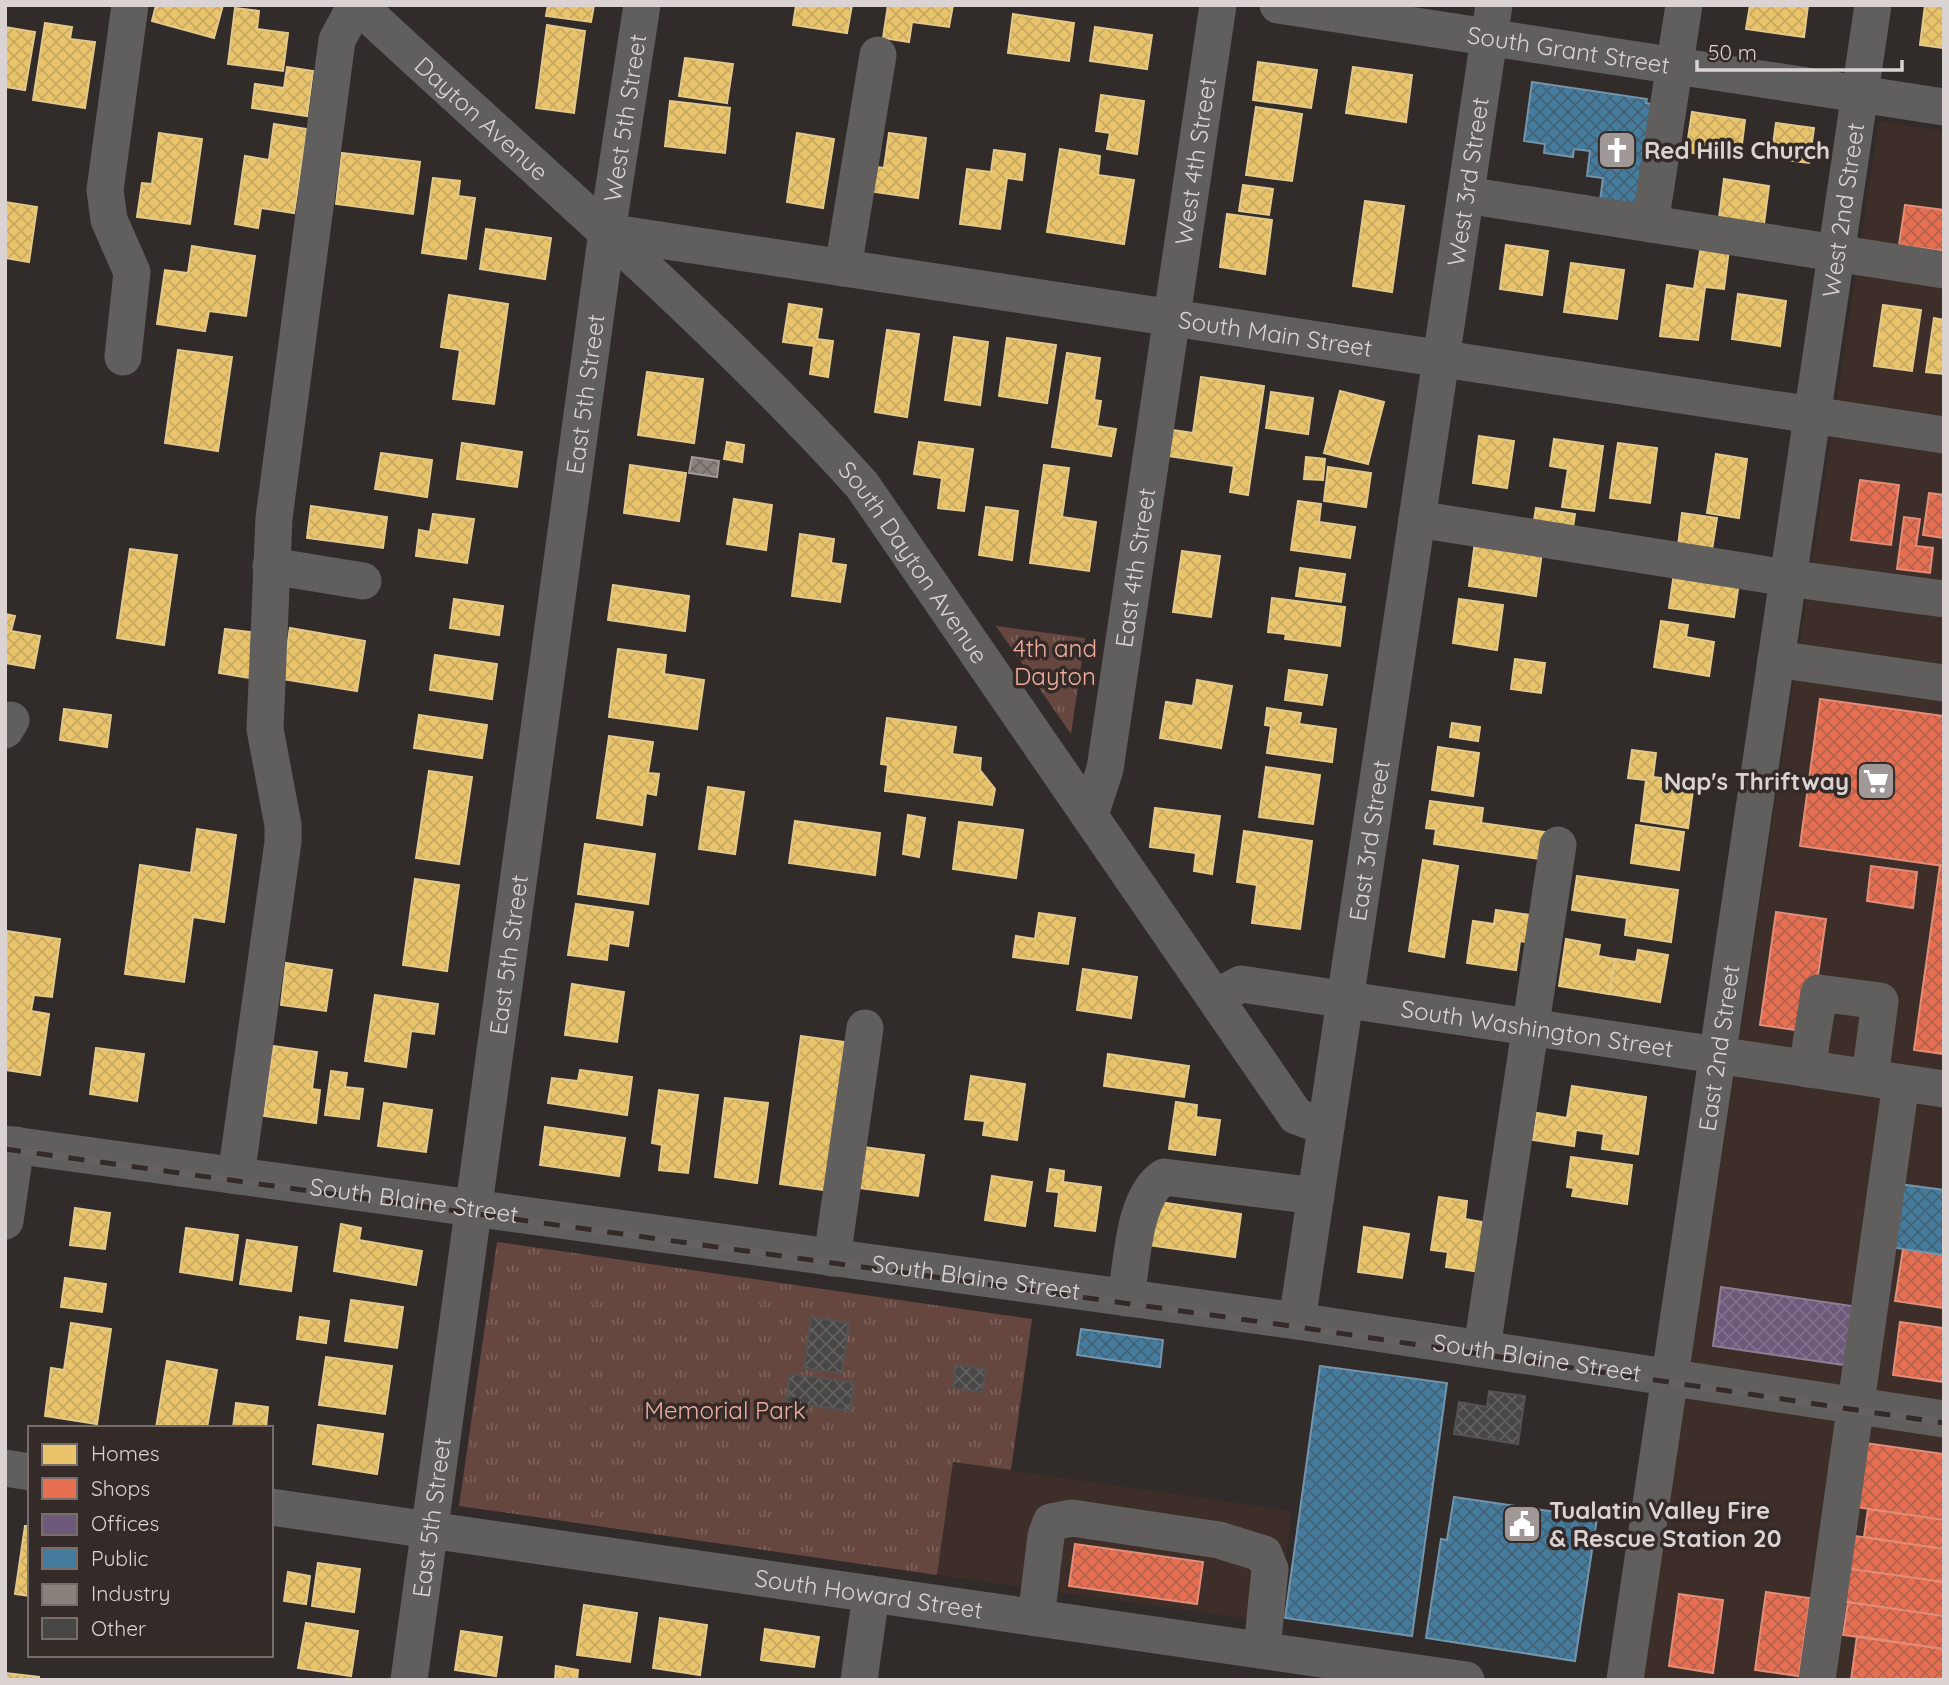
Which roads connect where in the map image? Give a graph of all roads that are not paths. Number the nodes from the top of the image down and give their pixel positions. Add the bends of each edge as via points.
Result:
1 (130, 5) edge
2 (357, 5) edge
3 (642, 5) edge
4 (1218, 5) edge
5 (1278, 5) edge
6 (1684, 5) edge
7 (1873, 5) edge
8 (1492, 21) edge
9 (877, 55) dead end
10 (1675, 66) junction
11 (1860, 94) junction
12 (1944, 107) edge
13 (1466, 195) junction
14 (1650, 224) junction
15 (607, 232) junction
16 (1836, 253) junction
17 (843, 268) junction
18 (1944, 270) edge
19 (1171, 318) junction
20 (123, 358) dead end
21 (1441, 359) junction
22 (1811, 415) junction
23 (1944, 435) edge
24 (1417, 519) junction
25 (271, 566) junction
26 (1787, 578) junction
27 (363, 581) dead end
28 (1944, 599) edge
29 (1776, 659) junction
30 (1944, 683) edge
31 (1090, 815) junction
32 (1558, 845) dead end
33 (1215, 998) junction
34 (1345, 1000) junction
35 (1531, 1027) junction
36 (866, 1028) dead end
37 (1717, 1056) junction
38 (1807, 1069) junction
39 (1885, 1081) junction
40 (1944, 1090) edge
41 (1326, 1127) junction
42 (10, 1144) edge
43 (236, 1176) junction
44 (1316, 1196) junction
45 (472, 1209) junction
46 (5, 1221) edge
47 (832, 1258) junction
48 (1126, 1298) junction
49 (1297, 1321) junction
50 (1482, 1348) junction
51 (1670, 1376) junction
52 (1856, 1405) junction
53 (1944, 1419) edge
54 (5, 1468) edge
55 (28, 1472) edge
56 (273, 1507) edge
57 (428, 1530) junction
58 (871, 1594) junction
59 (1036, 1618) junction
60 (1253, 1659) edge
61 (1445, 1678) edge
62 (866, 1679) edge
63 (409, 1680) edge
64 (1625, 1680) edge
65 (1817, 1680) edge

1 - 20 street via 105,190 109,220 132,272
2 - 15 street, Dayton Avenue
2 - 25 street via 337,40
3 - 15 street, West 5th Street
4 - 19 street, West 4th Street
5 - 8 street, South Grant Street
6 - 10 street
7 - 11 street, West 2nd Street
8 - 10 street, South Grant Street
8 - 13 street, West 3rd Street
9 - 17 street
10 - 11 street, South Grant Street
10 - 14 street
11 - 12 street, South Grant Street
11 - 16 street, West 2nd Street
13 - 14 street
13 - 21 street, West 3rd Street
14 - 16 street
15 - 17 street, South Main Street
15 - 31 street, South Dayton Avenue via 862,485
15 - 45 street, East 5th Street
16 - 18 street
16 - 22 street, West 2nd Street
17 - 19 street, South Main Street
19 - 21 street, South Main Street
19 - 31 street, East 4th Street via 1105,769
21 - 22 street, South Main Street
21 - 24 street, East 3rd Street
22 - 23 street, South Main Street
22 - 26 street, East 2nd Street
24 - 26 street
24 - 34 street, East 3rd Street
25 - 27 street
25 - 43 street via 265,729 283,842
26 - 28 street
26 - 29 street, East 2nd Street
29 - 30 street
29 - 37 street, East 2nd Street
31 - 33 street, South Dayton Avenue
32 - 35 street
33 - 34 street, South Washington Street via 1241,984
33 - 41 street, South Dayton Avenue via 1296,1116
34 - 35 street, South Washington Street
34 - 41 street, East 3rd Street
35 - 37 street, South Washington Street
35 - 50 street
36 - 47 street
37 - 38 street, South Washington Street
37 - 51 street, East 2nd Street
38 - 39 street, South Washington Street
38 - 39 street via 1819,993 1880,1001
39 - 40 street, South Washington Street
39 - 52 street
41 - 44 street, East 3rd Street
42 - 43 street, South Blaine Street
42 - 46 street
43 - 45 street, South Blaine Street
44 - 48 street via 1164,1177 1142,1204
44 - 49 street, East 3rd Street
45 - 47 street, South Blaine Street
45 - 57 street, East 5th Street
47 - 48 street, South Blaine Street
48 - 49 street, South Blaine Street
49 - 50 street, South Blaine Street
50 - 51 street, South Blaine Street
51 - 52 street, South Blaine Street
51 - 64 street, East 2nd Street
52 - 53 street, South Blaine Street
52 - 65 street
54 - 55 street
56 - 57 street, South Howard Street
57 - 58 street, South Howard Street
57 - 63 street, East 5th Street
58 - 59 street, South Howard Street
58 - 62 street
59 - 60 street, South Howard Street
59 - 60 street via 1051,1522 1072,1518 1219,1540 1264,1554 1270,1569
60 - 61 street, South Howard Street

